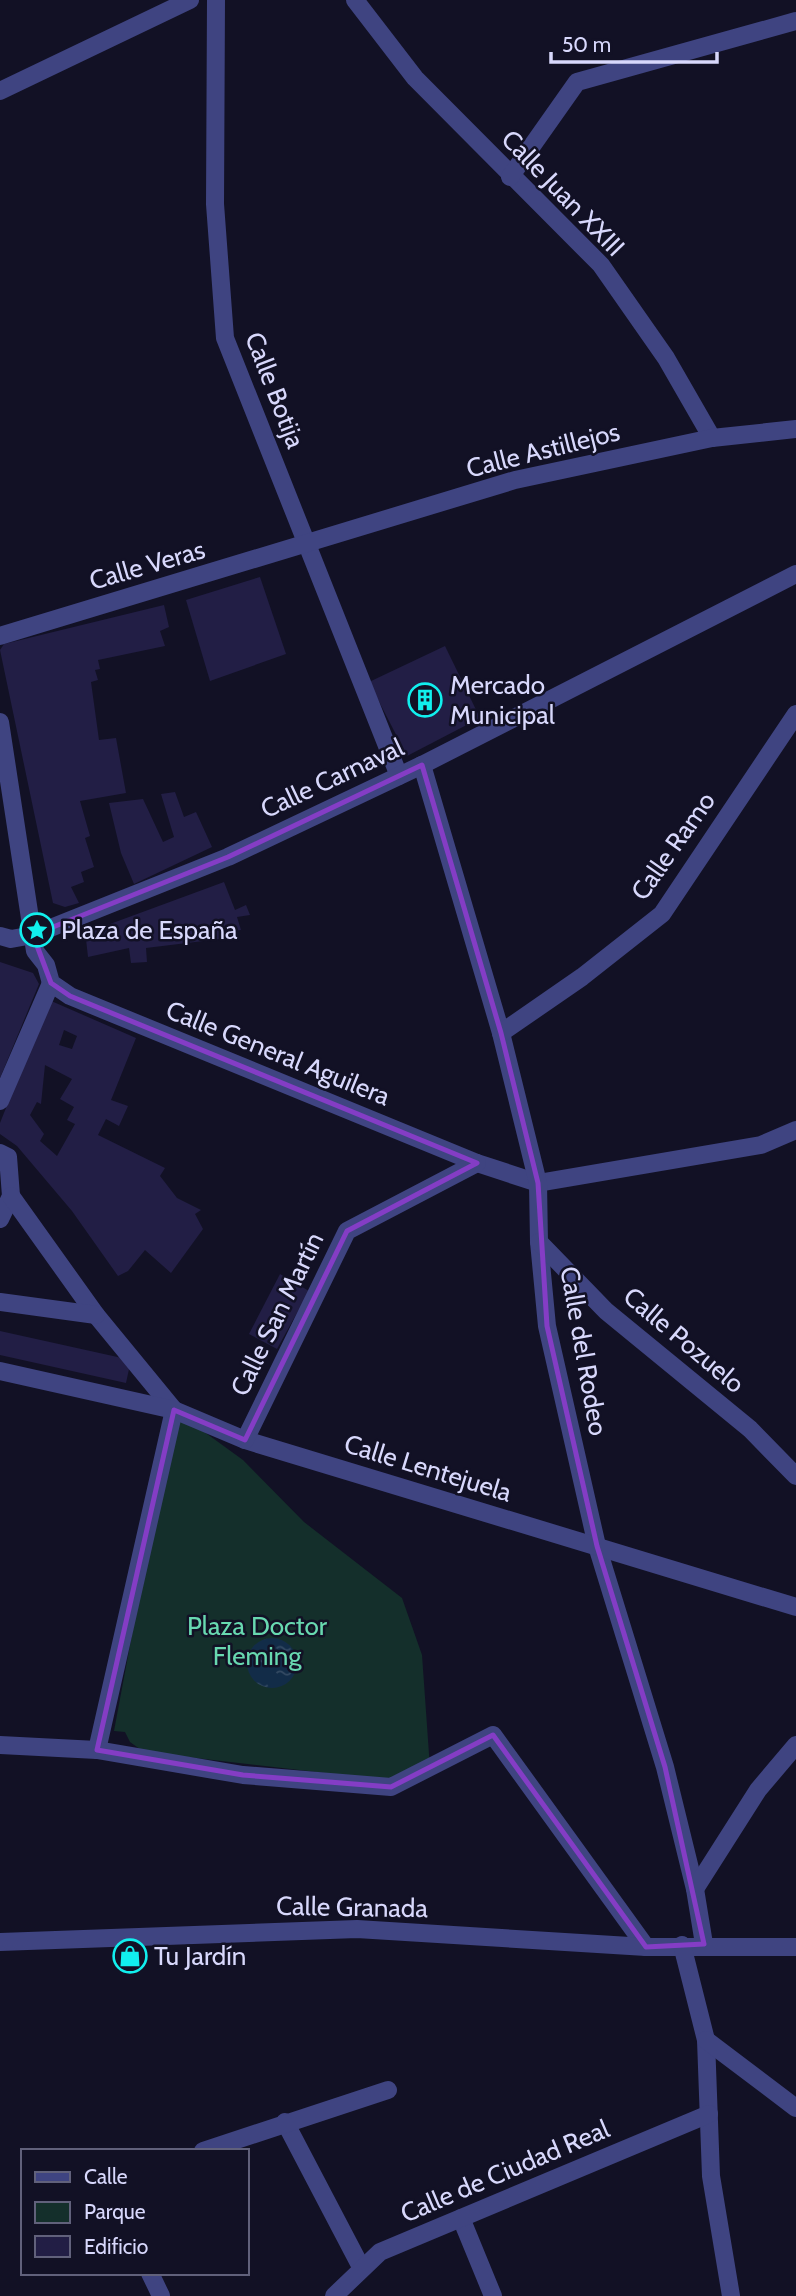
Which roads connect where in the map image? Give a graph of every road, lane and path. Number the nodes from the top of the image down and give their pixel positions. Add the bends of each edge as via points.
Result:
1 (190, 0) edge
2 (216, 0) edge
3 (355, 0) edge
4 (796, 21) edge
5 (0, 91) edge
6 (510, 177) junction
7 (796, 429) edge
8 (712, 438) junction
9 (308, 545) junction
10 (796, 574) edge
11 (0, 636) edge
12 (796, 714) edge
13 (0, 722) edge
14 (422, 765) junction
15 (399, 776) junction
16 (33, 935) junction
17 (0, 936) edge
18 (51, 983) junction
19 (501, 1033) junction
20 (0, 1101) edge
21 (796, 1130) edge
22 (0, 1153) edge
23 (477, 1163) junction
24 (538, 1184) junction
25 (11, 1196) junction
26 (0, 1219) edge
27 (539, 1242) junction
28 (0, 1302) edge
29 (96, 1315) junction
30 (0, 1371) edge
31 (174, 1410) junction
32 (245, 1440) junction
33 (796, 1476) edge
34 (597, 1546) junction
35 (796, 1607) edge
36 (0, 1745) edge
37 (796, 1745) edge
38 (97, 1750) junction
39 (695, 1889) junction
40 (0, 1942) edge
41 (704, 1944) junction
42 (682, 1945) junction
43 (646, 1947) junction
44 (796, 1947) edge
45 (706, 2040) junction
46 (388, 2090) dead end
47 (796, 2108) edge
48 (709, 2114) junction
49 (285, 2122) junction
50 (209, 2149) edge
51 (461, 2218) junction
52 (361, 2267) junction
53 (151, 2275) edge
54 (161, 2296) edge
55 (334, 2296) edge
56 (493, 2296) edge
57 (731, 2296) edge

1 - 5 street
2 - 9 street, Calle Botija via 215,204 225,338
3 - 6 street, Calle Juan XXIII via 415,78
4 - 6 street via 577,82
6 - 8 street, Calle Juan XXIII via 601,265 666,358
7 - 8 street, Calle Astillejos
8 - 9 street, Calle Astillejos via 515,480
9 - 11 street, Calle Veras
9 - 15 street, Calle Botija
10 - 14 street, Calle Carnaval
12 - 19 street, Calle Ramo via 662,914
13 - 16 street
14 - 15 street, Calle Carnaval
14 - 19 street, Calle del Rodeo
15 - 16 street, Calle Carnaval via 228,857
16 - 17 street
16 - 18 street via 35,951 46,965
18 - 20 street
18 - 23 street, Calle General Aguilera via 70,996
19 - 24 street, Calle del Rodeo
21 - 24 street via 761,1145
22 - 25 street via 8,1157
23 - 24 street, Calle General Aguilera
23 - 32 street, Calle San Martín via 347,1231
24 - 27 street, Calle del Rodeo
25 - 26 street
25 - 29 street
27 - 33 street, Calle Pozuelo via 606,1311 750,1429
27 - 34 street, Calle del Rodeo via 547,1326
28 - 29 street
29 - 31 street
30 - 31 street, Calle Lentejuela
31 - 32 street, Calle Lentejuela
31 - 38 street
32 - 34 street, Calle Lentejuela
34 - 35 street, Calle Lentejuela
34 - 39 street, Calle del Rodeo via 665,1767
36 - 38 street
37 - 39 street via 758,1790
38 - 43 street via 243,1775 391,1787 493,1735
39 - 41 street, Calle del Rodeo
40 - 43 street, Calle Granada via 357,1928
41 - 42 street, Calle Granada
41 - 44 street, Calle Granada
42 - 43 street, Calle Granada
42 - 45 street
45 - 47 street
45 - 48 street
46 - 49 street
48 - 51 street, Calle de Ciudad Real
48 - 57 street via 710,2176
49 - 50 street
49 - 52 street
51 - 52 street, Calle de Ciudad Real via 380,2252
51 - 56 street
52 - 55 street, Calle de Ciudad Real
53 - 54 street

